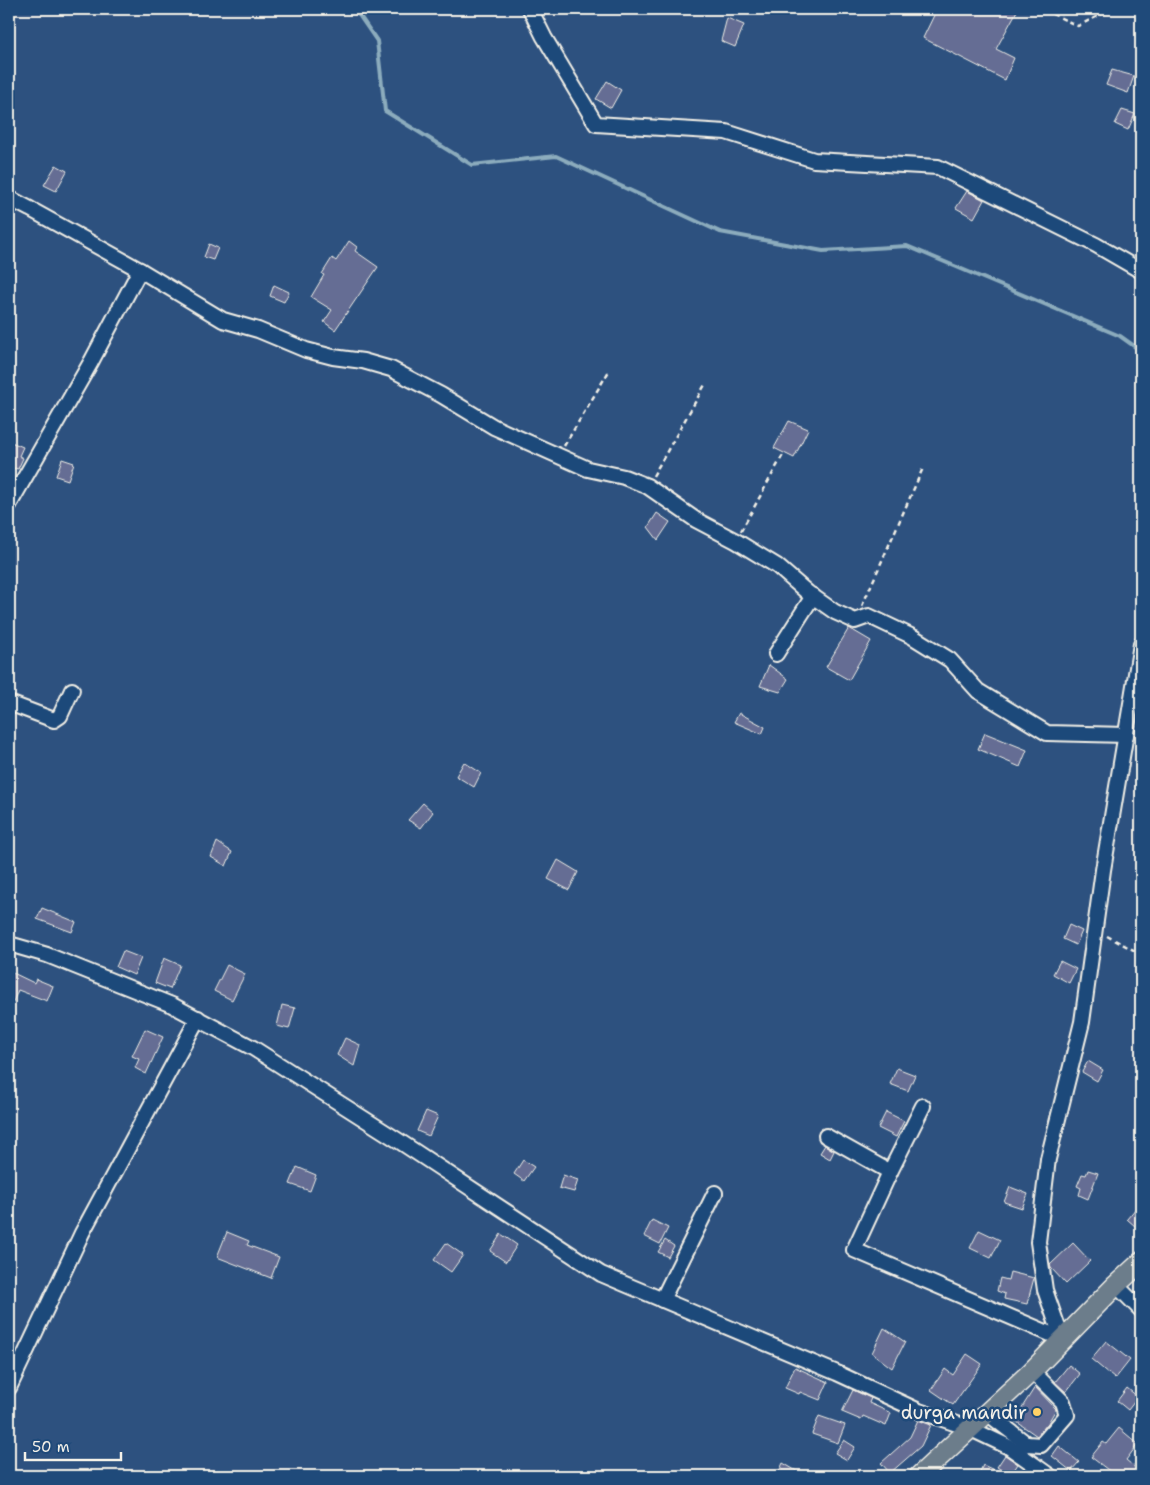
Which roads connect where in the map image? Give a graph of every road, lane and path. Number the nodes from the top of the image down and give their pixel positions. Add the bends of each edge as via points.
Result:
1 (530, 9) edge
2 (1118, 9) edge
3 (1044, 10) edge
4 (9, 198) edge
5 (140, 270) junction
6 (1141, 271) edge
7 (609, 371) dead end
8 (706, 383) dead end
9 (784, 453) dead end
10 (559, 456) junction
11 (923, 468) dead end
12 (647, 486) junction
13 (9, 505) edge
14 (736, 541) junction
15 (813, 596) junction
16 (855, 621) junction
17 (1141, 644) edge
18 (776, 654) dead end
19 (72, 690) dead end
20 (9, 703) edge
21 (1126, 735) junction
22 (1095, 930) junction
23 (9, 944) edge
24 (1141, 954) edge
25 (198, 1018) junction
26 (923, 1106) dead end
27 (826, 1136) dead end
28 (890, 1172) junction
29 (715, 1193) dead end
30 (1141, 1262) edge
31 (1116, 1285) junction
32 (662, 1300) junction
33 (1141, 1310) edge
34 (1062, 1339) junction
35 (1032, 1371) junction
36 (9, 1388) edge
37 (987, 1413) junction
38 (969, 1428) junction
39 (919, 1476) edge
40 (1050, 1476) edge

1 - 6 street via 596,124 726,132 814,160 938,167 1096,245
2 - 3 path via 1078,26
4 - 5 street
5 - 10 street via 222,320 258,330 306,350 391,369 494,427
5 - 13 street
7 - 10 path
8 - 12 path
9 - 14 path
10 - 12 street via 588,469
11 - 16 path
12 - 14 street via 696,520
14 - 15 street via 777,566
15 - 16 street
15 - 18 street
16 - 21 street via 869,616 913,637 950,660 978,692 1047,733
17 - 21 street
19 - 20 street via 60,716 54,720
21 - 22 street
22 - 24 path
22 - 34 street via 1082,1022 1048,1159 1038,1242 1045,1290
23 - 25 street via 47,955
25 - 32 street via 253,1048 391,1135 601,1274
25 - 36 street via 82,1233
26 - 28 street
27 - 28 street
28 - 34 street via 854,1250
29 - 32 street
30 - 31 main road
31 - 33 street
31 - 34 main road
32 - 38 street via 919,1411
34 - 35 main road
35 - 37 main road
35 - 37 street via 1063,1402 1066,1415 1041,1444 1026,1444
37 - 38 main road
38 - 39 main road
38 - 40 street via 1009,1447

